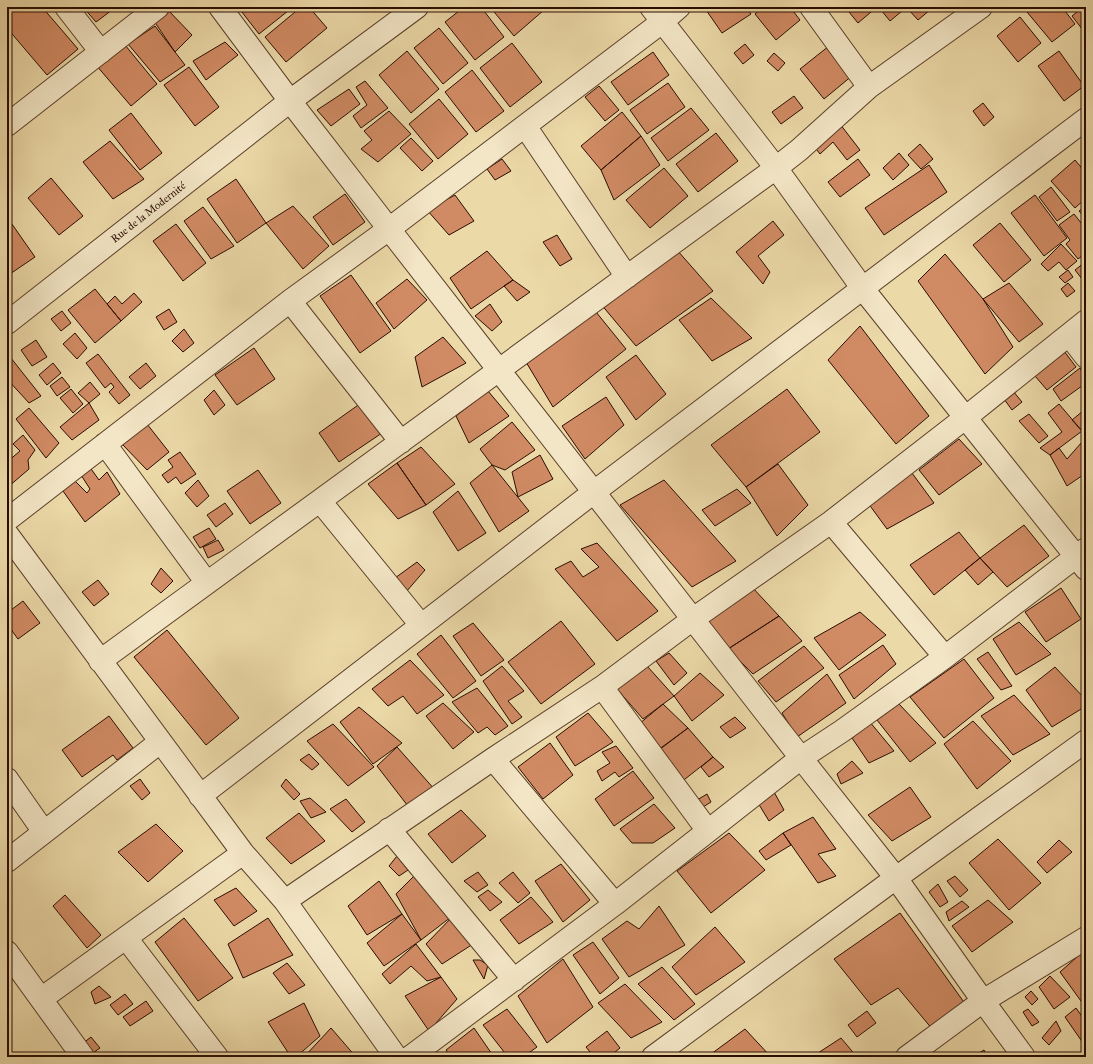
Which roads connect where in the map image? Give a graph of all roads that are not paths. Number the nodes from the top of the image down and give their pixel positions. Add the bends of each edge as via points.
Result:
1 (66, 7) edge
2 (158, 7) edge
3 (220, 7) edge
4 (418, 7) edge
5 (679, 7) edge
6 (811, 7) edge
7 (977, 8) edge
8 (657, 14) edge
9 (101, 52) junction
10 (869, 87) junction
11 (290, 101) junction
12 (1086, 119) edge
13 (7, 125) edge
14 (525, 126) junction
15 (776, 168) junction
16 (389, 229) junction
17 (627, 277) junction
18 (862, 289) junction
19 (290, 301) junction
20 (1086, 321) edge
21 (7, 323) edge
22 (1069, 335) junction
23 (1086, 357) edge
24 (499, 370) junction
25 (965, 418) junction
26 (401, 442) junction
27 (105, 444) junction
28 (594, 492) junction
29 (320, 501) junction
30 (7, 520) edge
31 (831, 522) junction
32 (7, 534) edge
33 (1083, 558) edge
34 (207, 583) junction
35 (693, 619) junction
36 (421, 625) junction
37 (944, 657) junction
38 (100, 661) junction
39 (602, 687) junction
40 (1086, 741) edge
41 (160, 742) junction
42 (801, 758) junction
43 (493, 759) junction
44 (7, 779) edge
45 (200, 796) junction
46 (389, 829) junction
47 (708, 831) junction
48 (44, 832) junction
49 (243, 853) junction
50 (7, 861) edge
51 (896, 878) junction
52 (285, 901) junction
53 (615, 904) junction
54 (126, 938) junction
55 (1086, 938) edge
56 (8, 957) edge
57 (514, 980) junction
58 (41, 999) junction
59 (982, 1001) junction
60 (395, 1055) edge
61 (83, 1057) edge
62 (217, 1057) edge
63 (653, 1057) edge
64 (908, 1057) edge
65 (1024, 1057) edge

1 - 9 street
2 - 9 street
3 - 11 street
4 - 11 street, Rue de la Modernité
5 - 8 street
6 - 10 street
7 - 10 street
8 - 14 street
8 - 15 street
9 - 13 street
10 - 15 street
11 - 16 street
11 - 21 street, Rue de la Modernité
12 - 18 street
14 - 16 street
14 - 17 street
15 - 17 street
15 - 18 street
16 - 19 street
16 - 24 street
17 - 24 street
18 - 25 street
18 - 28 street
19 - 26 street
19 - 27 street
20 - 22 street
22 - 23 street
22 - 25 street
24 - 26 street
24 - 28 street
25 - 31 street
25 - 33 street
26 - 29 street
27 - 30 street
27 - 34 street
28 - 35 street
28 - 36 street
29 - 34 street
29 - 36 street
31 - 35 street
31 - 37 street
32 - 38 street
33 - 37 street
34 - 38 street
35 - 39 street
35 - 42 street
36 - 45 street
37 - 42 street
38 - 41 street
39 - 43 street
39 - 47 street
40 - 51 street
41 - 45 street
41 - 48 street
42 - 47 street
42 - 51 street
43 - 46 street
43 - 53 street
44 - 48 street
45 - 49 street
46 - 52 street
46 - 57 street
47 - 53 street
48 - 50 street
49 - 52 street
49 - 54 street
51 - 59 street
51 - 63 street
52 - 60 street
53 - 57 street
54 - 58 street
54 - 62 street
55 - 59 street
56 - 58 street
57 - 60 street
58 - 61 street
59 - 64 street
59 - 65 street

